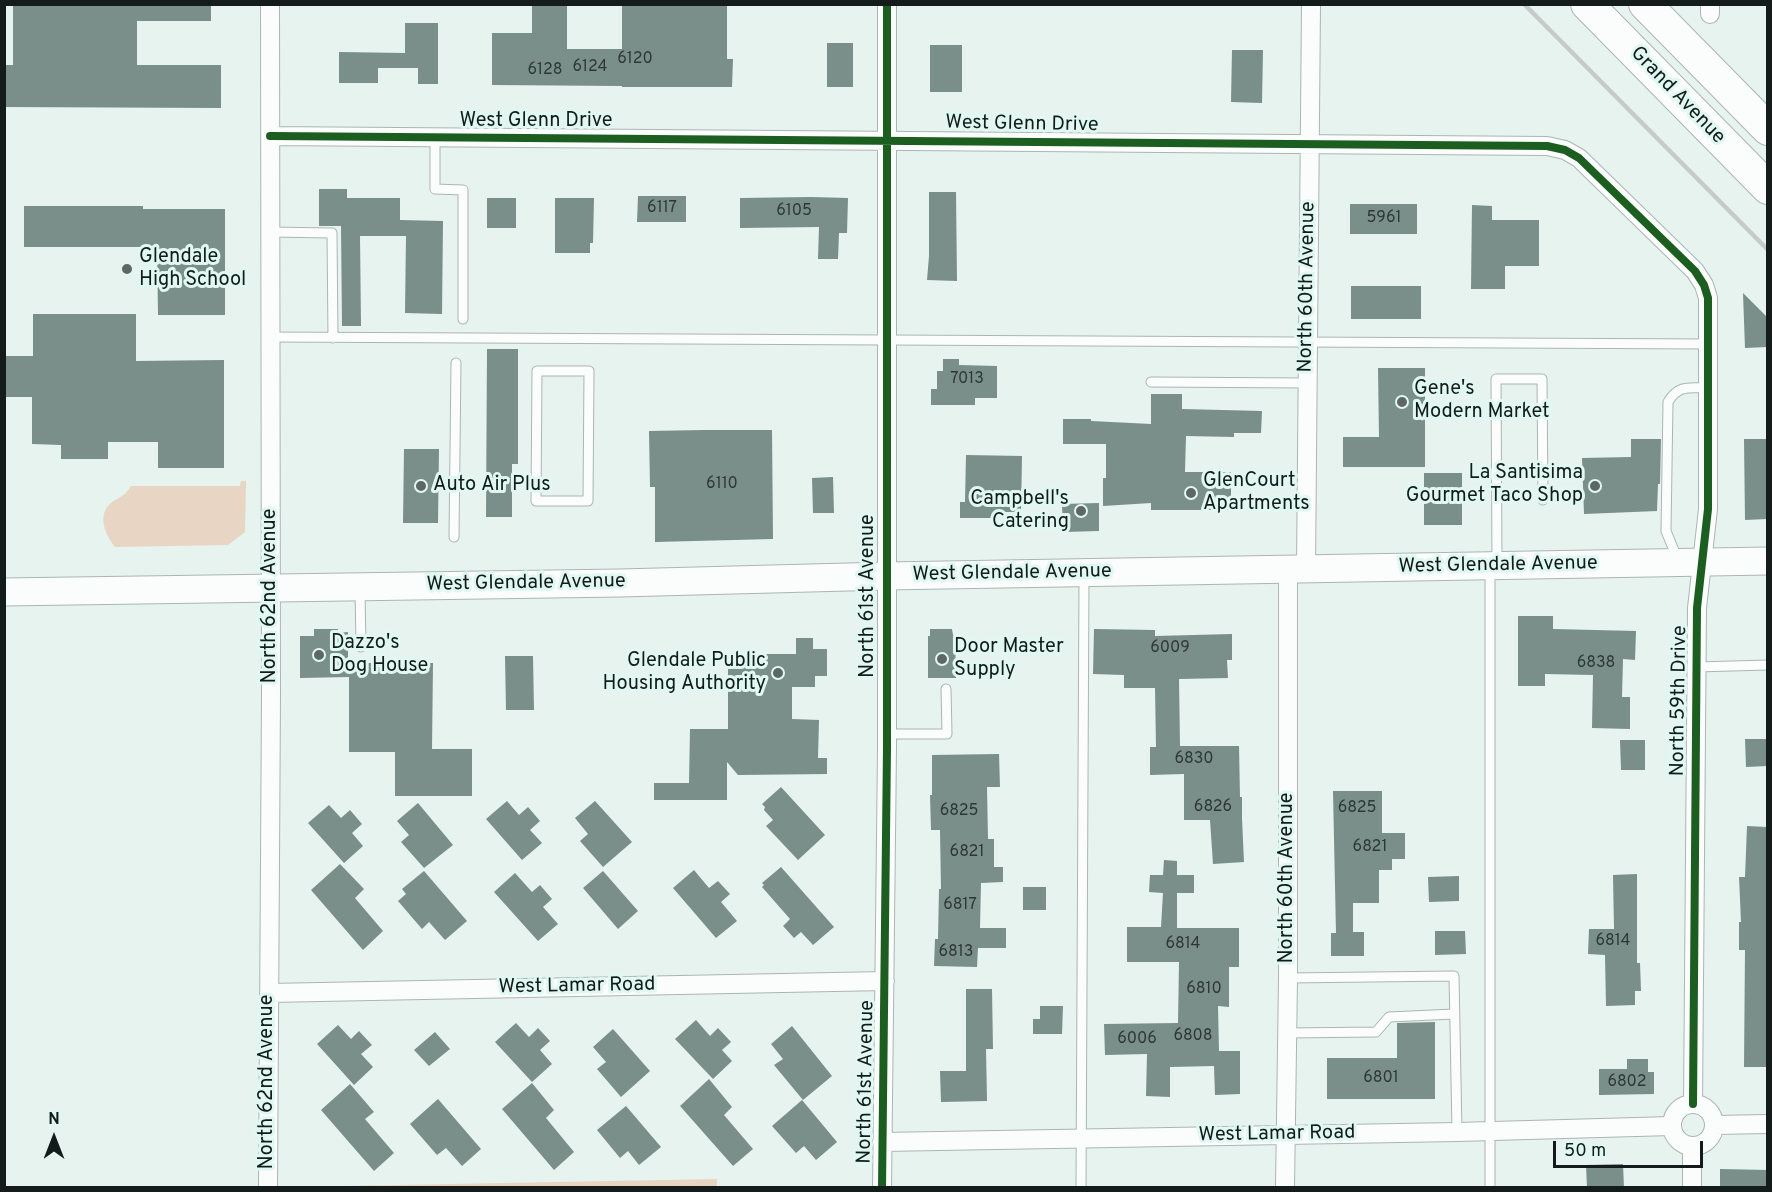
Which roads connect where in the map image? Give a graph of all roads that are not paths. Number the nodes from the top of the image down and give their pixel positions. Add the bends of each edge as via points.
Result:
1 (270, 4) edge
2 (886, 4) edge
3 (1311, 4) edge
4 (1587, 4) edge
5 (1645, 4) edge
6 (1767, 129) edge
7 (270, 136) junction
8 (435, 138) junction
9 (887, 140) junction
10 (1309, 145) junction
11 (1767, 188) edge
12 (270, 232) junction
13 (1708, 298) joint
14 (463, 319) dead end
15 (270, 337) junction
16 (333, 338) junction
17 (886, 340) junction
18 (1307, 342) junction
19 (1709, 344) junction
20 (456, 363) dead end
21 (537, 371) joint
22 (1152, 382) dead end
23 (1307, 383) junction
24 (1708, 388) junction
25 (1542, 500) dead end
26 (454, 537) dead end
27 (1767, 561) edge
28 (1690, 562) junction
29 (1494, 566) junction
30 (1297, 569) junction
31 (1084, 573) junction
32 (886, 576) junction
33 (360, 587) junction
34 (270, 588) junction
35 (4, 592) edge
36 (361, 647) dead end
37 (1767, 665) edge
38 (1696, 667) junction
39 (946, 688) dead end
40 (886, 734) junction
41 (1288, 978) junction
42 (885, 981) junction
43 (269, 993) junction
44 (1454, 1014) junction
45 (1287, 1033) junction
46 (1693, 1104) junction
47 (1767, 1124) edge
48 (1714, 1125) junction
49 (1672, 1126) junction
50 (1490, 1131) junction
51 (1457, 1132) junction
52 (1285, 1134) junction
53 (1082, 1138) junction
54 (882, 1142) junction
55 (1692, 1146) junction
56 (268, 1188) edge
57 (882, 1188) edge
58 (1082, 1188) edge
59 (1285, 1188) edge
60 (1490, 1188) edge
61 (1692, 1188) edge

1 - 7 street, North 62nd Avenue
2 - 9 street, North 61st Avenue
3 - 10 street, North 60th Avenue
4 - 11 highway, Grand Avenue
5 - 6 highway, Grand Avenue
7 - 8 street, West Glenn Drive
7 - 12 street, North 62nd Avenue
8 - 9 street, West Glenn Drive
8 - 14 lane via 435,189 464,190
9 - 10 street, West Glenn Drive
9 - 17 street, North 61st Avenue
10 - 13 street, West Glenn Drive via 1547,146 1565,150 1579,158 1695,271
10 - 18 street, North 60th Avenue
12 - 15 street, North 62nd Avenue
12 - 16 lane via 332,233
13 - 19 street, North 59th Drive
15 - 16 lane
15 - 34 street, North 62nd Avenue
16 - 17 lane
17 - 18 lane
17 - 32 street, North 61st Avenue
18 - 19 lane
18 - 23 street, North 60th Avenue
19 - 24 street, North 59th Drive
20 - 26 lane
21 - 21 lane via 536,501 588,501 589,371
22 - 23 lane
23 - 30 street, North 60th Avenue
24 - 28 street, North 59th Drive via 1708,509
24 - 28 lane via 1685,388 1674,393 1668,402 1666,531
25 - 29 lane via 1542,379 1496,380
27 - 28 main road, West Glendale Avenue
28 - 29 main road, West Glendale Avenue
28 - 38 street, North 59th Drive via 1697,596
29 - 30 main road, West Glendale Avenue
29 - 50 lane
30 - 31 main road, West Glendale Avenue
30 - 41 street, North 60th Avenue
31 - 32 main road, West Glendale Avenue
31 - 53 lane
32 - 33 main road, West Glendale Avenue
32 - 40 street, North 61st Avenue
33 - 34 main road, West Glendale Avenue
33 - 36 lane
34 - 35 main road, West Glendale Avenue
34 - 43 street, North 62nd Avenue
37 - 38 lane
38 - 46 street, North 59th Drive
39 - 40 lane via 947,734
40 - 42 street, North 61st Avenue
41 - 44 lane via 1454,976
41 - 45 street, North 60th Avenue
42 - 43 street, West Lamar Road
42 - 54 street, North 61st Avenue
43 - 56 street, North 62nd Avenue
44 - 45 lane via 1389,1017 1376,1032
44 - 51 lane
45 - 52 street, North 60th Avenue
46 - 48 street via 1705,1108
46 - 49 street via 1677,1111
47 - 48 street
48 - 55 street via 1710,1137
49 - 50 street, West Lamar Road
49 - 55 street via 1676,1138
50 - 51 street, West Lamar Road
50 - 60 lane
51 - 52 street, West Lamar Road
52 - 53 street, West Lamar Road
52 - 59 street, North 60th Avenue
53 - 54 street, West Lamar Road
53 - 58 lane
54 - 57 street, North 61st Avenue
55 - 61 street

